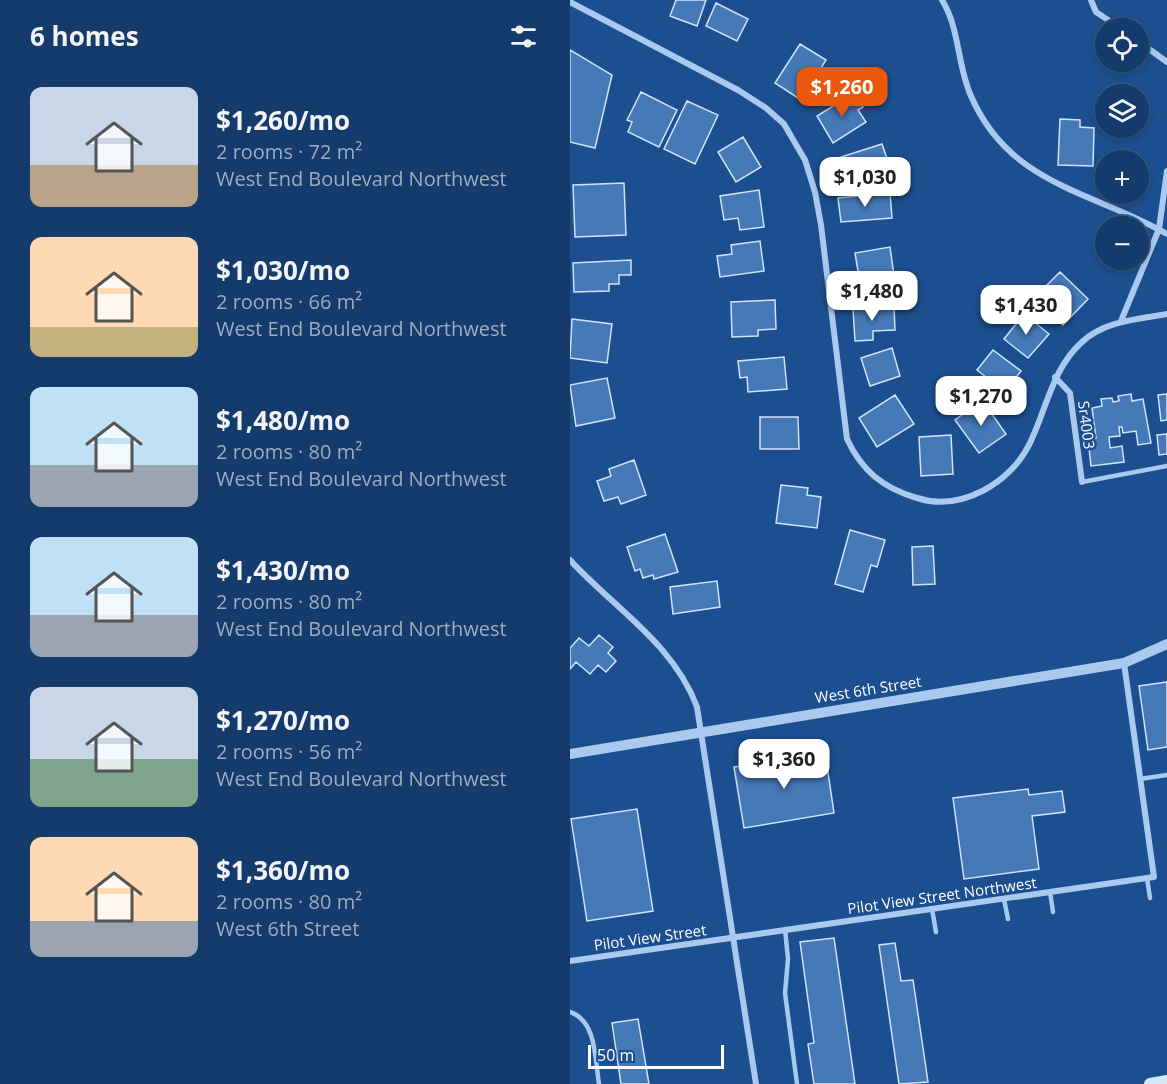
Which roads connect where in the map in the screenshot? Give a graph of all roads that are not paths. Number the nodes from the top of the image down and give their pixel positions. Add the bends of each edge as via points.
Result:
1 (942, 0) edge
2 (1091, 0) edge
3 (570, 2) edge
4 (1105, 18) edge
5 (1149, 49) edge
6 (1167, 62) edge
7 (1167, 171) edge
8 (1159, 229) junction
9 (1167, 234) edge
10 (1167, 314) edge
11 (1121, 321) junction
12 (1055, 377) junction
13 (1167, 466) edge
14 (1082, 482) joint
15 (570, 560) edge
16 (1167, 644) edge
17 (1124, 663) junction
18 (701, 731) junction
19 (570, 754) edge
20 (1167, 775) edge
21 (1140, 779) junction
22 (1151, 878) junction
23 (1050, 892) junction
24 (1150, 898) dead end
25 (1004, 899) junction
26 (933, 909) junction
27 (1053, 912) dead end
28 (1008, 920) dead end
29 (785, 929) junction
30 (936, 932) dead end
31 (733, 937) junction
32 (570, 961) edge
33 (570, 1012) edge
34 (1167, 1081) edge
35 (599, 1084) edge
36 (756, 1084) edge
37 (797, 1084) edge
38 (1150, 1084) edge

1 - 8 street via 953,23 971,96 1004,145 1022,162 1061,187
2 - 4 street via 1096,12
3 - 12 street via 738,90 766,108 794,138 815,192 821,225 847,439 854,454 882,484 905,495 938,502 986,490 1030,444
5 - 6 street
7 - 8 street
8 - 9 street
8 - 11 street
10 - 11 street
11 - 12 street via 1084,340
12 - 14 street, Sr4003 via 1071,393
13 - 14 lane
15 - 18 street via 636,621 663,652 692,693
16 - 17 street, West 6th Street
17 - 18 street, West 6th Street
17 - 21 street
18 - 19 street, West 6th Street
18 - 31 street
20 - 21 lane
21 - 22 street
22 - 23 street, Pilot View Street Northwest
22 - 24 lane
23 - 25 street, Pilot View Street Northwest
23 - 27 lane
25 - 26 street, Pilot View Street Northwest
25 - 28 lane
26 - 29 street, Pilot View Street Northwest
26 - 30 lane
29 - 31 street, Pilot View Street Northwest
29 - 37 lane via 785,993
31 - 32 street, Pilot View Street
31 - 36 street
33 - 35 lane via 590,1028
34 - 38 main road

